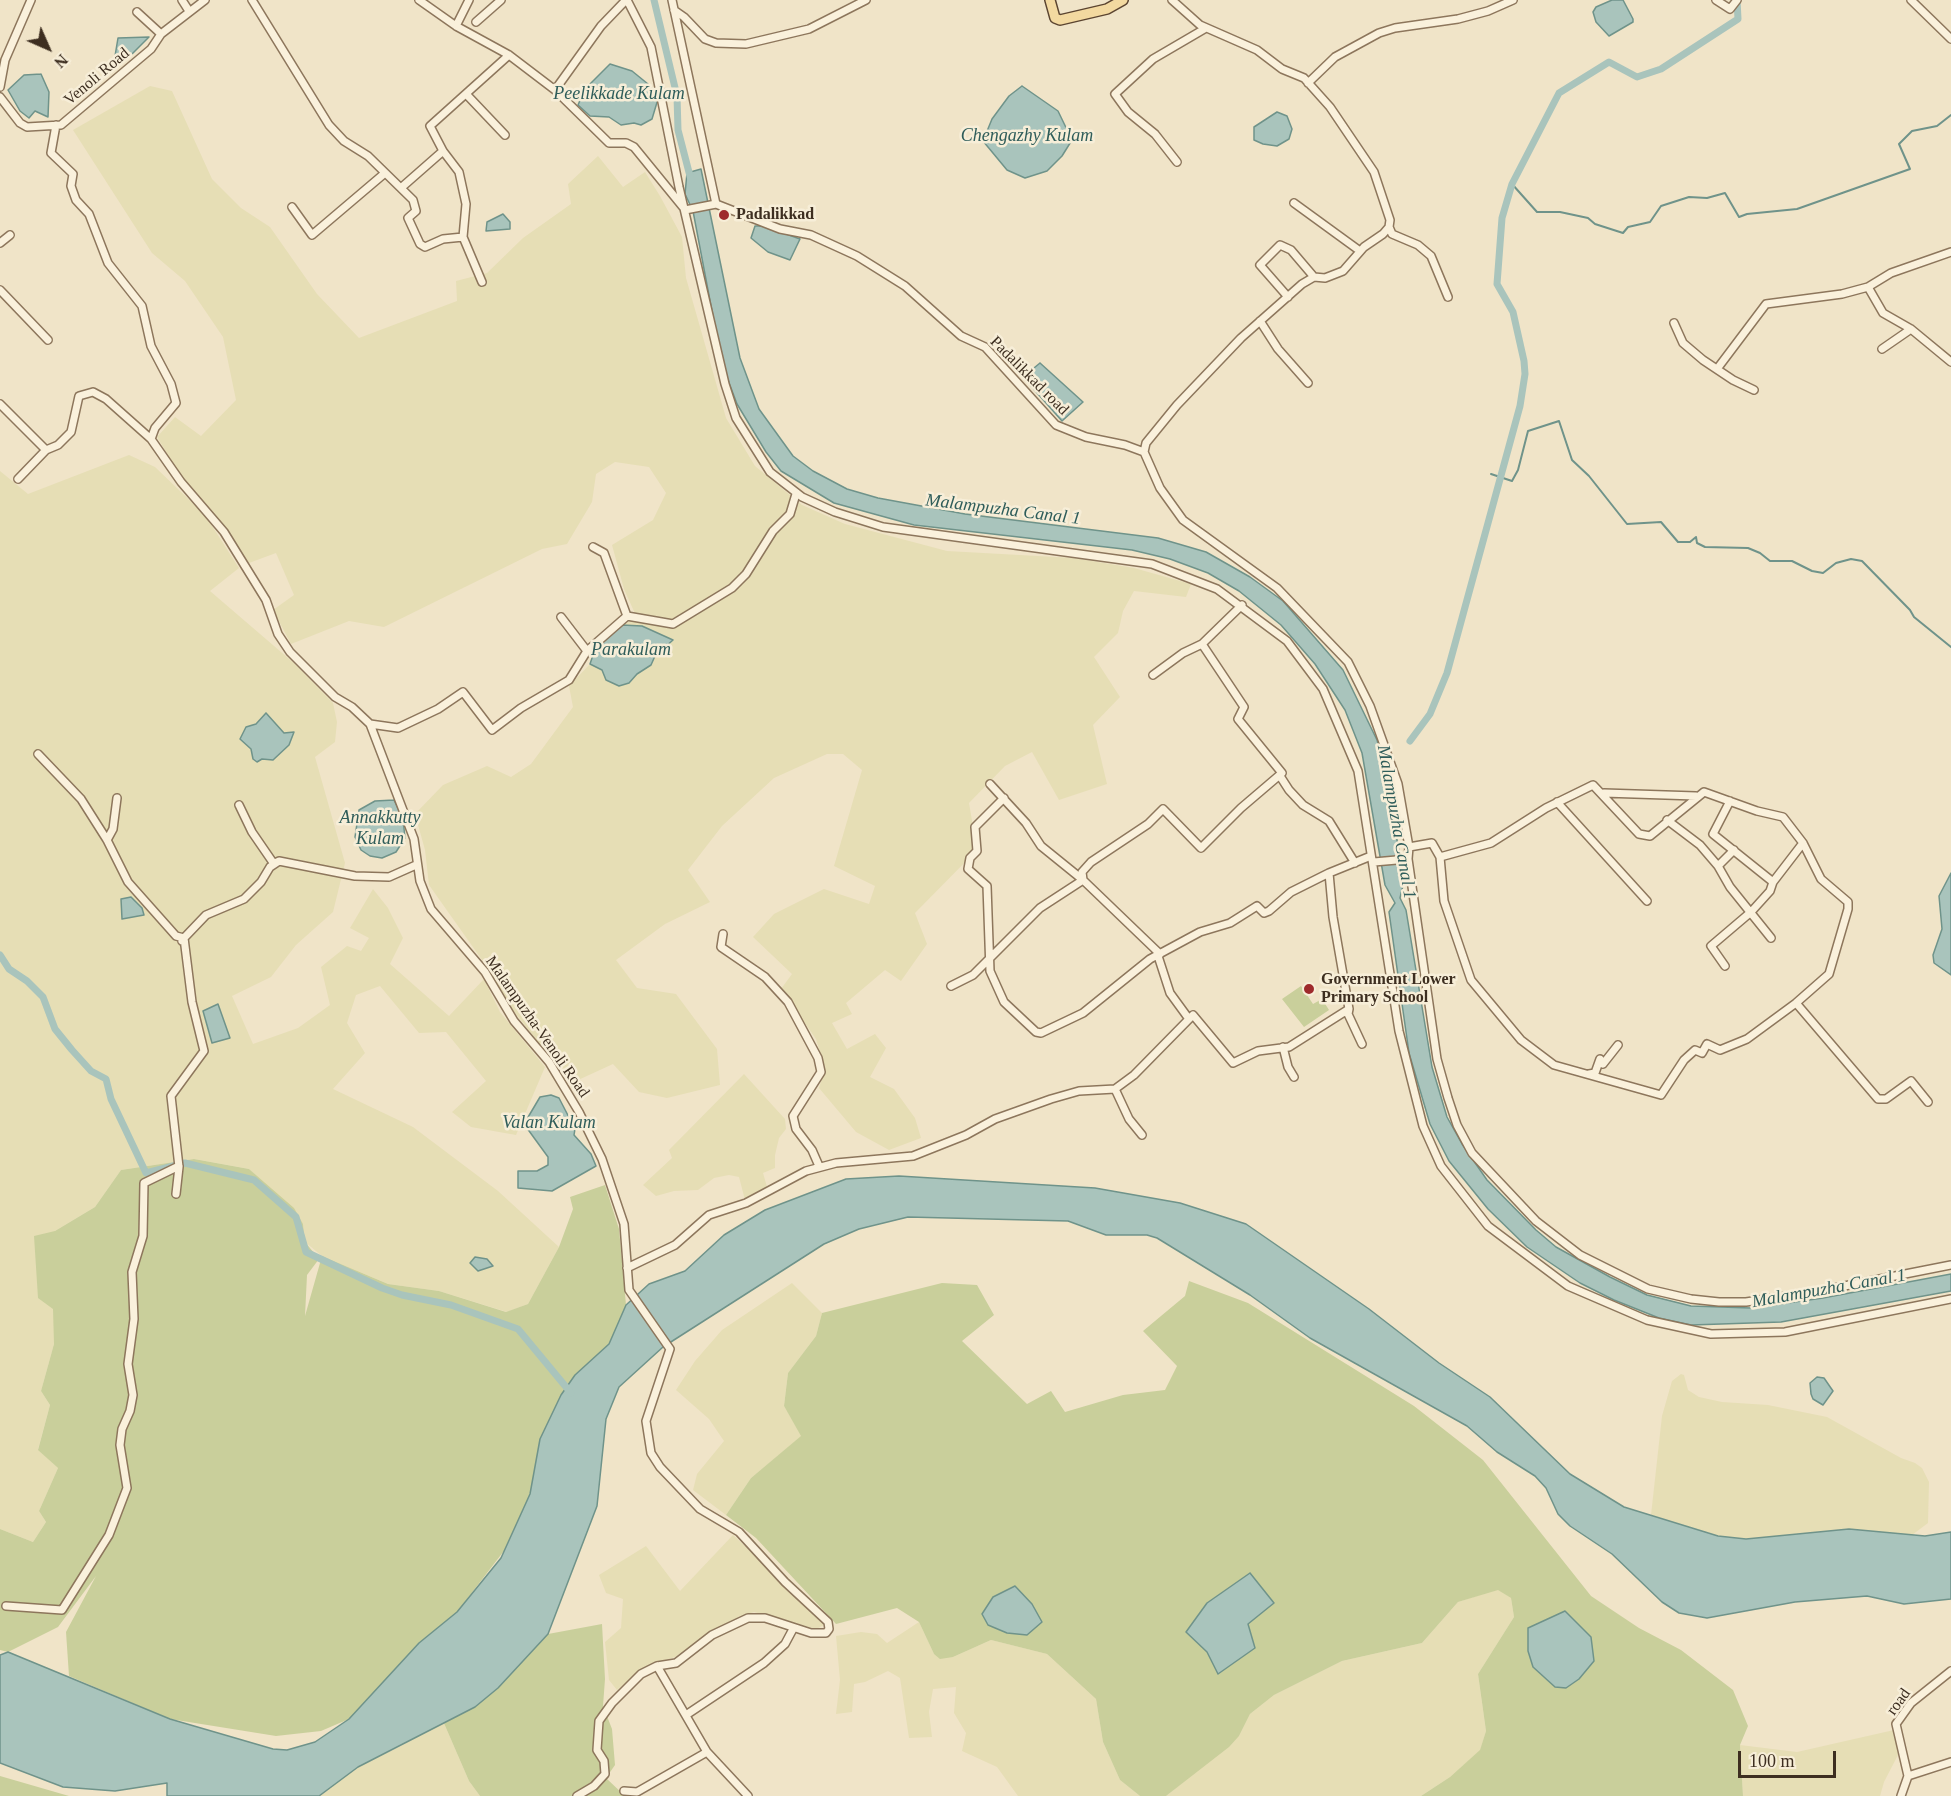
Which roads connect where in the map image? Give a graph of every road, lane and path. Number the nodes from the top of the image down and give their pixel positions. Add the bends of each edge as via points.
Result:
1 (31, 0) edge
2 (182, 0) edge
3 (206, 0) edge
4 (252, 0) edge
5 (419, 0) edge
6 (469, 0) edge
7 (501, 0) edge
8 (626, 0) edge
9 (672, 0) edge
10 (866, 0) edge
11 (1050, 0) edge
12 (1123, 0) edge
13 (1172, 0) edge
14 (1514, 0) edge
15 (1716, 0) edge
16 (1737, 0) edge
17 (1911, 0) edge
18 (674, 10) junction
19 (189, 11) junction
20 (137, 12) dead end
21 (476, 22) dead end
22 (456, 26) junction
23 (1206, 28) junction
24 (161, 34) junction
25 (1951, 39) edge
26 (509, 55) junction
27 (1308, 83) junction
28 (0, 87) edge
29 (555, 90) junction
30 (467, 95) junction
31 (0, 97) edge
32 (56, 125) junction
33 (505, 135) dead end
34 (443, 151) junction
35 (1177, 162) dead end
36 (385, 174) junction
37 (402, 187) junction
38 (1294, 203) dead end
39 (716, 204) junction
40 (292, 207) dead end
41 (685, 210) junction
42 (1389, 227) junction
43 (10, 235) dead end
44 (462, 237) junction
45 (0, 243) edge
46 (1360, 251) junction
47 (1951, 252) edge
48 (1314, 277) junction
49 (482, 282) dead end
50 (1868, 287) junction
51 (0, 290) edge
52 (1288, 297) junction
53 (1448, 297) dead end
54 (1260, 321) junction
55 (1674, 322) dead end
56 (1911, 329) junction
57 (48, 340) dead end
58 (1882, 349) dead end
59 (1951, 362) edge
60 (1717, 369) junction
61 (1308, 383) dead end
62 (1754, 390) dead end
63 (0, 404) edge
64 (151, 439) junction
65 (46, 450) junction
66 (1144, 452) junction
67 (18, 479) dead end
68 (796, 494) junction
69 (593, 547) dead end
70 (1242, 605) junction
71 (627, 616) junction
72 (561, 617) dead end
73 (1202, 644) junction
74 (587, 651) junction
75 (1153, 675) dead end
76 (370, 724) junction
77 (38, 754) dead end
78 (1280, 776) junction
79 (990, 784) dead end
80 (1604, 794) junction
81 (1698, 795) junction
82 (117, 798) dead end
83 (1004, 798) junction
84 (1730, 801) junction
85 (1557, 802) junction
86 (239, 805) dead end
87 (1667, 820) junction
88 (107, 840) junction
89 (1803, 843) junction
90 (1409, 848) junction
91 (1734, 850) junction
92 (1440, 857) junction
93 (1373, 859) junction
94 (1408, 859) junction
95 (279, 861) junction
96 (1355, 863) junction
97 (416, 865) junction
98 (1719, 866) junction
99 (1329, 873) junction
100 (1083, 880) junction
101 (1773, 882) junction
102 (1647, 902) dead end
103 (1751, 912) junction
104 (723, 934) dead end
105 (180, 937) junction
106 (1771, 938) dead end
107 (1160, 954) junction
108 (988, 961) junction
109 (1725, 966) dead end
110 (951, 986) dead end
111 (1796, 1003) junction
112 (1349, 1009) junction
113 (1189, 1019) junction
114 (1362, 1044) dead end
115 (1618, 1046) dead end
116 (1283, 1047) junction
117 (1586, 1075) junction
118 (1294, 1077) dead end
119 (1115, 1089) junction
120 (1928, 1102) dead end
121 (1142, 1135) dead end
122 (179, 1163) junction
123 (819, 1166) junction
124 (176, 1194) dead end
125 (1951, 1265) edge
126 (627, 1268) junction
127 (1951, 1299) edge
128 (6, 1606) dead end
129 (793, 1629) junction
130 (657, 1665) junction
131 (1951, 1671) edge
132 (686, 1715) junction
133 (707, 1752) junction
134 (1951, 1762) edge
135 (1908, 1776) junction
136 (624, 1791) dead end
137 (577, 1796) edge
138 (748, 1796) edge
139 (1900, 1796) edge

1 - 28 street via 5,60
2 - 19 street
3 - 19 street, Venoli Road
4 - 36 street via 329,126
5 - 22 street
6 - 22 street
7 - 21 street
8 - 29 street via 601,26
8 - 41 street via 651,47
9 - 18 street
10 - 18 street via 809,29 746,44 705,39
11 - 12 main road via 1055,18 1060,20 1107,9
13 - 23 street
14 - 27 street via 1458,19 1379,33 1335,57
15 - 16 street via 1730,9
17 - 25 street
18 - 39 street
19 - 24 street, Venoli Road
20 - 24 street
22 - 26 street
23 - 27 street via 1257,50
23 - 35 street via 1153,59 1115,94
24 - 32 street, Venoli Road via 151,49 61,125
26 - 29 street
26 - 30 street
27 - 42 street via 1330,107 1374,172 1384,197
29 - 41 street via 609,143 634,147
30 - 33 street
30 - 34 street via 430,126
31 - 32 street, Venoli Road via 27,127
32 - 64 street via 51,153 73,174 71,186 76,200 89,214 108,263 142,306 151,346 171,384 176,403
34 - 37 street
34 - 44 street via 459,172 466,204
36 - 37 street
36 - 40 street via 312,235
37 - 44 street via 416,207 408,218 420,244 425,247 443,238
38 - 46 street
39 - 41 street
39 - 66 street, Padalikkad road via 780,229 811,235 857,256 905,286 961,336 985,347 1056,425 1086,438
41 - 68 street via 736,418 770,472
42 - 46 street
42 - 53 street via 1392,234 1418,245 1431,256
43 - 45 street
44 - 49 street
46 - 48 street via 1343,271 1325,278
47 - 50 street via 1891,273
48 - 52 street
48 - 52 street via 1291,250 1280,245 1260,265
50 - 56 street via 1883,313
50 - 60 street via 1766,304
51 - 57 street
52 - 54 street
54 - 61 street
54 - 66 street via 1177,405 1146,443
55 - 60 street via 1683,343
56 - 58 street
56 - 59 street
60 - 62 street
63 - 65 street
64 - 65 street, Malampuzha-Venoli Road via 93,392 79,396 71,432 58,446
64 - 76 street, Malampuzha-Venoli Road via 224,532 266,600 278,634 290,652 334,698 352,707
65 - 67 street
66 - 90 street via 1160,488 1183,520 1277,588 1348,662 1370,706 1398,784
68 - 70 street via 883,527 1152,564 1217,589
68 - 71 street via 790,514 732,588 673,624
69 - 71 street via 604,553
70 - 73 street
70 - 93 street via 1287,641 1323,689 1358,771
71 - 74 street
72 - 74 street
73 - 75 street
73 - 78 street via 1244,707 1238,719 1283,771
74 - 76 street via 569,680 492,730 463,692 398,728
76 - 97 street, Malampuzha-Venoli Road via 414,839
77 - 88 street via 81,799
78 - 96 street via 1303,805 1329,821
78 - 100 street via 1201,848 1163,809 1148,824 1091,862 1082,872
79 - 83 street
80 - 81 street
80 - 85 street via 1593,785
80 - 87 street via 1639,834 1650,836
81 - 84 street via 1704,792
81 - 87 street
82 - 88 street via 113,829
83 - 100 street via 1041,846
83 - 108 street via 975,827 977,851 970,858 968,869 987,886
84 - 89 street via 1783,818
84 - 91 street via 1713,834
85 - 92 street via 1491,843
85 - 102 street
86 - 95 street via 274,864
87 - 98 street via 1700,845
88 - 105 street via 129,882
89 - 101 street
89 - 111 street via 1821,879 1848,902 1848,909 1829,974
90 - 92 street via 1432,843
90 - 94 street
91 - 98 street
91 - 101 street
92 - 117 street via 1444,901 1471,980 1521,1040 1554,1065
93 - 94 street
93 - 96 street
93 - 127 street via 1399,1031 1423,1126 1441,1166 1488,1226 1568,1286 1647,1320 1711,1334 1785,1332
94 - 125 street via 1437,1059 1457,1125 1472,1153 1536,1221 1581,1255 1648,1289 1719,1302 1814,1292
95 - 97 street via 355,876 389,877
95 - 105 street via 244,899 206,915
96 - 99 street
97 - 126 street, Malampuzha-Venoli Road via 431,909 485,972 514,1022 549,1062 579,1112 602,1160 624,1224
98 - 103 street
99 - 107 street via 1292,892 1269,911 1264,913 1260,904 1230,923 1200,932
99 - 112 street
100 - 107 street
100 - 108 street via 1040,908
101 - 103 street
103 - 106 street
103 - 109 street via 1711,946
104 - 123 street via 721,947 765,977 788,1002 818,1058 821,1072 793,1116 796,1130
105 - 122 street via 204,1051 171,1096
107 - 108 street via 1083,1013 1041,1034 1004,1002
107 - 113 street via 1170,993
108 - 110 street via 973,975
111 - 117 street via 1747,1039 1720,1050 1707,1044 1702,1053 1695,1050 1661,1095
111 - 120 street via 1878,1098 1886,1099 1911,1081
112 - 114 street
112 - 116 street
113 - 116 street via 1193,1015 1203,1024 1233,1063 1258,1051
113 - 119 street
115 - 117 street via 1603,1064 1600,1059 1595,1073
116 - 118 street
119 - 121 street via 1129,1119
119 - 123 street via 1051,1099 913,1156
122 - 124 street
122 - 128 street via 144,1183 143,1236 132,1272 134,1318 128,1364 133,1395 120,1445 127,1488 109,1535 62,1610
123 - 126 street via 746,1203 709,1215 675,1245
126 - 129 street, Malampuzha-Venoli Road via 629,1290 670,1349 646,1421 651,1453 700,1509 739,1532 828,1622 829,1629 826,1633
129 - 130 street, Malampuzha-Venoli Road via 765,1618 748,1618 712,1635 676,1663
129 - 132 street via 785,1644 764,1663
130 - 132 street
130 - 137 street, Malampuzha-Venoli Road via 626,1688 600,1721 597,1750 604,1761 604,1774
131 - 135 street, road via 1911,1703 1896,1724
132 - 133 street
133 - 136 street via 637,1792
133 - 138 street
134 - 135 street
135 - 139 street

